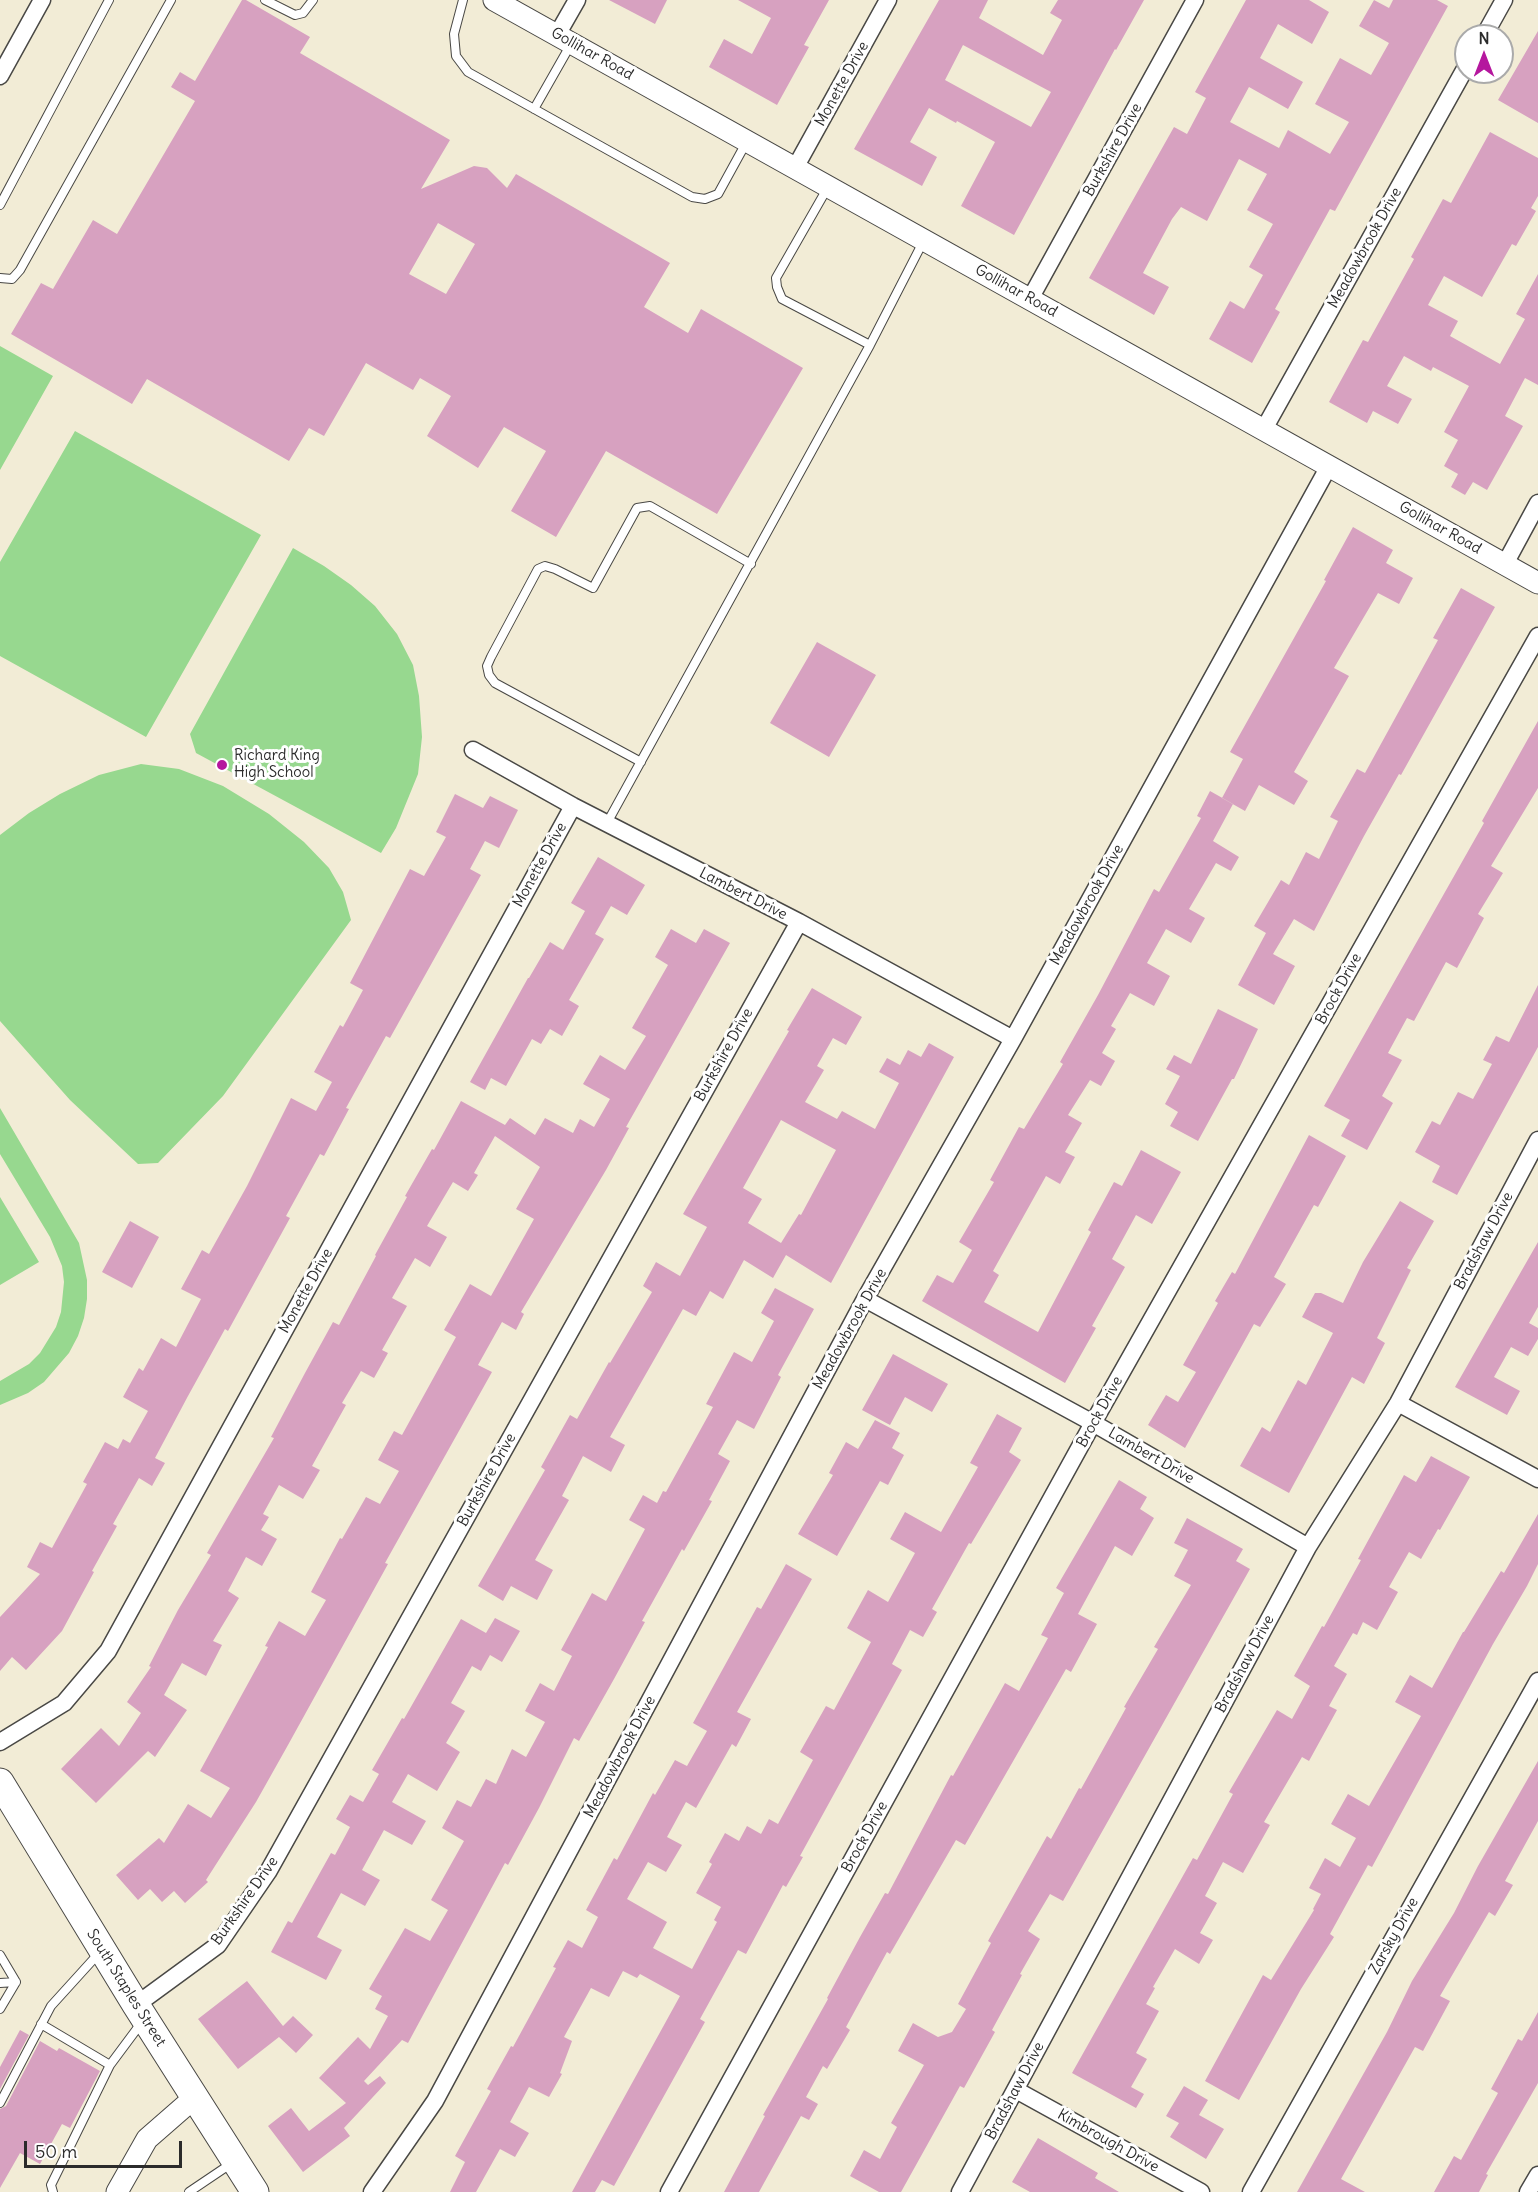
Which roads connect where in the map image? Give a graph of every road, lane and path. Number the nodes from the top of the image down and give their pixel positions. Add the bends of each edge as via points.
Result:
1 (42, 0) edge
2 (109, 0) edge
3 (171, 0) edge
4 (265, 0) edge
5 (313, 0) edge
6 (463, 0) edge
7 (494, 0) edge
8 (576, 0) edge
9 (888, 0) edge
10 (1195, 0) edge
11 (1504, 0) edge
12 (1491, 24) edge
13 (564, 39) junction
14 (0, 76) edge
15 (1457, 84) edge
16 (534, 109) junction
17 (747, 141) junction
18 (795, 168) junction
19 (828, 186) junction
20 (0, 205) edge
21 (924, 240) junction
22 (0, 278) edge
23 (1030, 299) junction
24 (870, 345) junction
25 (1264, 429) junction
26 (1329, 466) junction
27 (1538, 503) edge
28 (751, 564) junction
29 (1505, 564) junction
30 (1538, 583) edge
31 (1538, 636) edge
32 (473, 750) dead end
33 (641, 762) junction
34 (573, 806) junction
35 (607, 823) junction
36 (798, 922) junction
37 (1013, 1039) junction
38 (1538, 1140) edge
39 (865, 1299) junction
40 (1398, 1402) junction
41 (1093, 1423) junction
42 (1538, 1479) edge
43 (1308, 1547) junction
44 (1538, 1681) edge
45 (0, 1742) edge
46 (0, 1782) edge
47 (102, 1949) junction
48 (0, 1955) edge
49 (16, 1982) junction
50 (0, 1983) edge
51 (0, 2009) edge
52 (141, 2012) junction
53 (41, 2025) junction
54 (110, 2066) junction
55 (1016, 2090) junction
56 (194, 2098) junction
57 (0, 2103) edge
58 (235, 2161) junction
59 (1538, 2175) edge
60 (53, 2192) edge
61 (117, 2192) edge
62 (189, 2192) edge
63 (255, 2192) edge
64 (372, 2192) edge
65 (669, 2192) edge
66 (960, 2192) edge
67 (1201, 2192) edge
68 (1251, 2192) edge
69 (1528, 2192) edge

1 - 14 street
2 - 20 lane
3 - 22 lane via 20,270 12,279
4 - 5 lane via 295,15 303,13
6 - 16 lane via 454,34 456,56 468,72
7 - 13 street, Gollihar Road
8 - 13 street
9 - 18 street, Monette Drive
10 - 23 street, Burkshire Drive
11 - 12 street
13 - 16 lane
13 - 17 street, Gollihar Road
15 - 25 street, Meadowbrook Drive
16 - 17 lane via 692,197 705,199 718,194
17 - 18 street, Gollihar Road
18 - 19 street, Gollihar Road
19 - 21 street, Gollihar Road
19 - 24 lane via 776,278 777,287 782,299
21 - 23 street, Gollihar Road
21 - 24 lane
23 - 25 street, Gollihar Road
24 - 28 lane
25 - 26 street, Gollihar Road
26 - 29 street, Gollihar Road
26 - 37 street, Meadowbrook Drive
27 - 29 street
28 - 33 lane
28 - 33 lane via 650,506 637,508 594,588 555,569 538,569 491,657 489,675 495,683
29 - 30 street, Gollihar Road
31 - 41 street, Brock Drive
32 - 34 street, Lambert Drive
33 - 35 lane
34 - 35 street, Lambert Drive
34 - 45 street, Monette Drive via 108,1651 63,1703
35 - 36 street, Lambert Drive
36 - 37 street, Lambert Drive
36 - 52 street, Burkshire Drive via 268,1872 218,1945
37 - 39 street, Meadowbrook Drive
38 - 40 street, Bradshaw Drive
39 - 41 street, Lambert Drive
39 - 64 street, Meadowbrook Drive via 435,2101
40 - 42 street
40 - 43 street, Bradshaw Drive
41 - 43 street, Lambert Drive
41 - 65 street, Brock Drive
43 - 55 street, Bradshaw Drive
44 - 68 street, Zarsky Drive
46 - 47 main road, South Staples Street
47 - 52 main road, South Staples Street
47 - 53 lane via 51,2006
48 - 49 lane
49 - 50 lane
49 - 51 lane
52 - 54 lane
52 - 56 main road, South Staples Street
53 - 54 lane
53 - 57 lane
54 - 60 lane via 51,2185
55 - 66 street, Bradshaw Drive
55 - 67 street, Kimbrough Drive
56 - 58 main road, South Staples Street
56 - 61 street via 147,2139
58 - 62 lane
58 - 63 main road, South Staples Street
59 - 69 street

